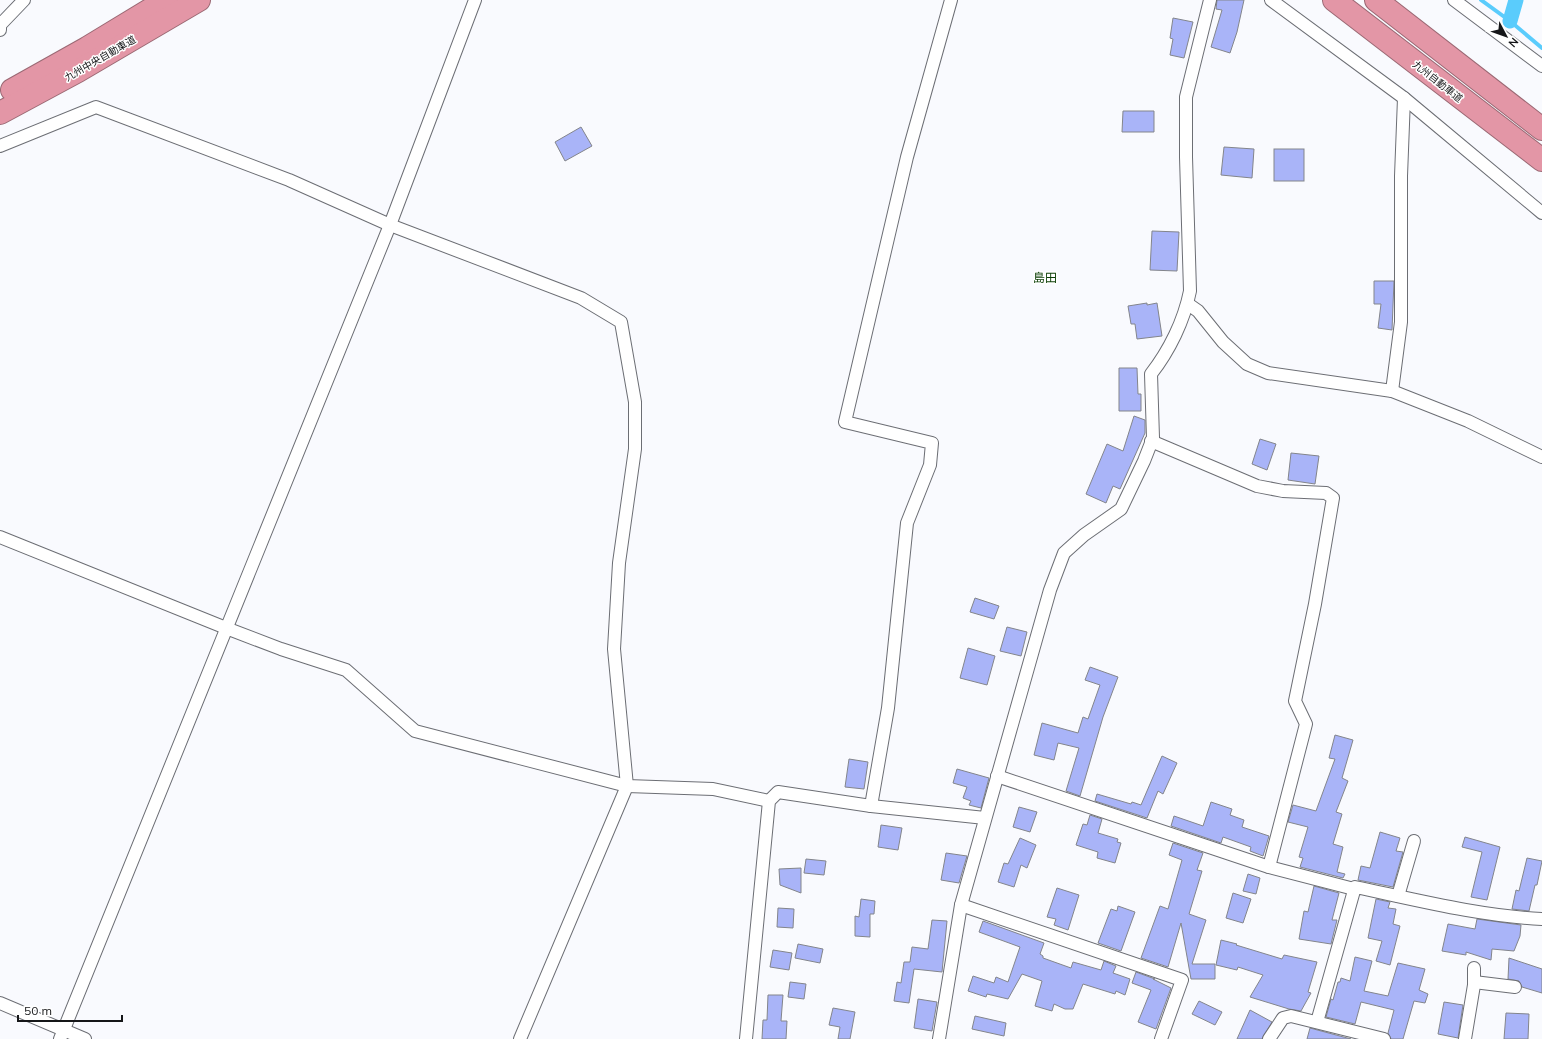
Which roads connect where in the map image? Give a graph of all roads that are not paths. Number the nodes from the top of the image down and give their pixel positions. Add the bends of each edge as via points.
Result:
1 (24, 0) edge
2 (166, 0) edge
3 (199, 0) edge
4 (475, 0) edge
5 (951, 0) edge
6 (1210, 0) edge
7 (1271, 0) edge
8 (1334, 0) edge
9 (1376, 0) edge
10 (1385, 0) edge
11 (1454, 0) edge
12 (0, 30) edge
13 (1457, 63) junction
14 (1542, 66) edge
15 (0, 96) edge
16 (1404, 98) junction
17 (0, 112) edge
18 (1542, 129) edge
19 (0, 146) edge
20 (1542, 160) edge
21 (1542, 213) edge
22 (390, 225) junction
23 (1188, 304) junction
24 (1392, 391) junction
25 (1151, 441) junction
26 (1542, 457) edge
27 (0, 537) edge
28 (226, 628) junction
29 (997, 776) junction
30 (627, 786) junction
31 (769, 801) junction
32 (871, 806) junction
33 (985, 818) junction
34 (1414, 841) dead end
35 (1269, 867) junction
36 (1354, 889) junction
37 (1398, 896) junction
38 (961, 905) junction
39 (1542, 919) edge
40 (1474, 968) dead end
41 (1474, 982) junction
42 (1514, 987) dead end
43 (0, 1004) edge
44 (1317, 1022) junction
45 (1339, 1033) edge
46 (62, 1035) edge
47 (84, 1039) edge
48 (520, 1039) edge
49 (746, 1039) edge
50 (939, 1039) edge
51 (1161, 1039) edge
52 (1269, 1039) edge
53 (1384, 1039) edge
54 (1465, 1039) edge

1 - 12 street via 0,25
2 - 15 highway, 九州中央自動車道 via 87,48
3 - 17 highway, 九州中央自動車道 via 78,71
4 - 22 street
5 - 32 street via 907,157 845,422 932,443 930,465 907,523 888,708
6 - 23 street via 1186,97 1190,291
7 - 16 street
8 - 20 highway, 九州自動車道
9 - 13 highway
10 - 13 highway
11 - 14 street
13 - 18 highway
16 - 21 street
16 - 24 street via 1401,322
19 - 22 street via 96,108 289,180
22 - 28 street
22 - 30 street via 581,298 622,322 635,402 635,449 619,563 614,649
23 - 24 street via 1198,311 1223,342 1247,364 1268,373
23 - 25 street via 1172,341 1151,374
24 - 26 street via 1468,421
25 - 29 street via 1121,509 1084,534 1064,553 1050,590
25 - 35 street via 1257,486 1283,491 1326,493 1333,498 1295,700 1306,724
27 - 28 street
28 - 30 street via 346,670 415,731
28 - 46 street
29 - 33 street
29 - 35 street
30 - 31 street via 713,790
30 - 48 street
31 - 32 street via 778,792
31 - 49 street
32 - 33 street
33 - 38 street
34 - 37 street
35 - 36 street
36 - 37 street via 1355,887
36 - 44 street
37 - 39 street via 1516,918
38 - 50 street
38 - 51 street via 1182,980
40 - 41 street
41 - 42 street
41 - 54 street
43 - 46 street
44 - 45 street
44 - 52 street via 1291,1016 1283,1018
45 - 53 street
46 - 47 street

